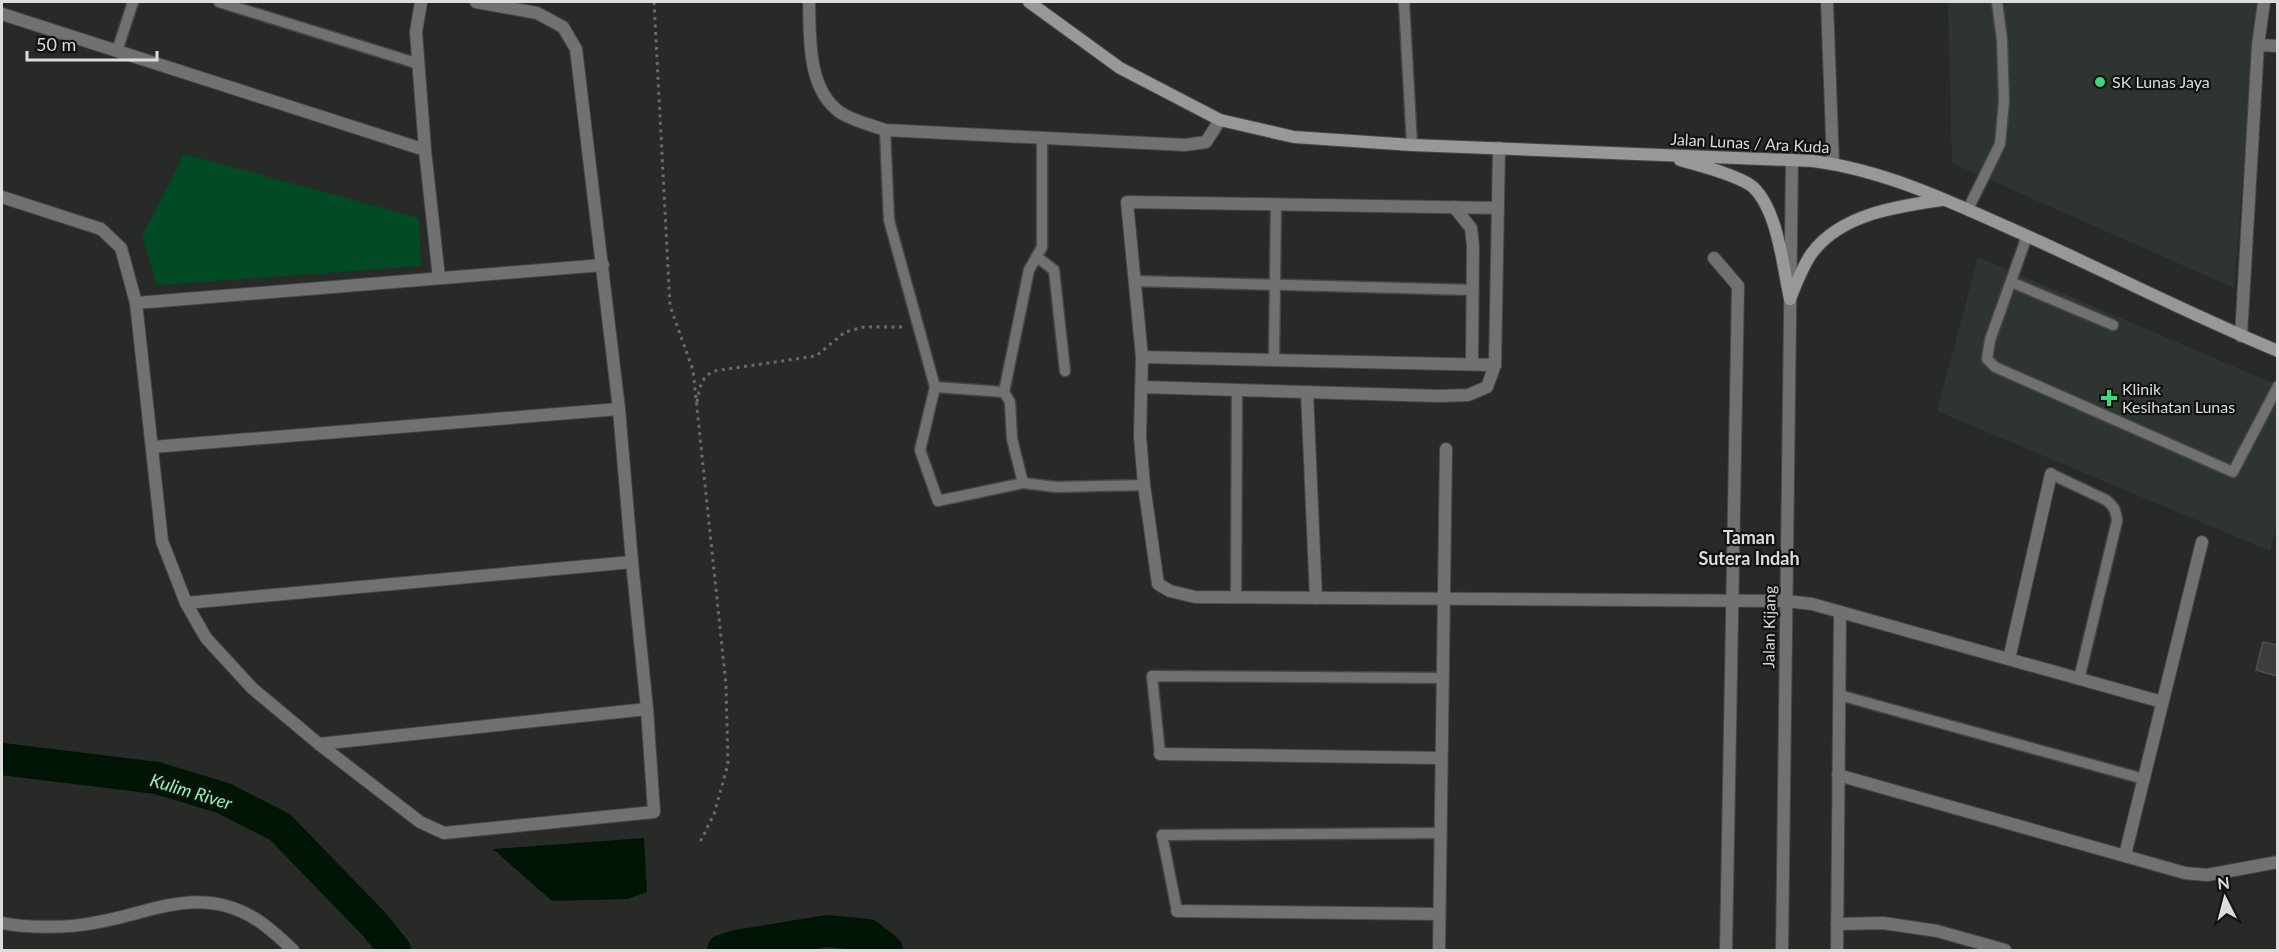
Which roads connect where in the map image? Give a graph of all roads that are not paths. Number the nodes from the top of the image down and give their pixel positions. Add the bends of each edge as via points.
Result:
1 (133, 2) edge
2 (219, 2) edge
3 (421, 2) edge
4 (476, 2) edge
5 (809, 2) edge
6 (1029, 2) edge
7 (1404, 2) edge
8 (1827, 2) edge
9 (1997, 2) edge
10 (2264, 2) edge
11 (2, 14) edge
12 (2258, 45) junction
13 (2277, 46) edge
14 (117, 51) junction
15 (419, 64) junction
16 (1220, 120) junction
17 (885, 130) junction
18 (1042, 139) junction
19 (1412, 145) junction
20 (1500, 148) junction
21 (425, 150) junction
22 (1664, 155) junction
23 (1792, 160) junction
24 (1833, 164) junction
25 (2, 197) edge
26 (1944, 200) junction
27 (1276, 204) junction
28 (1454, 207) junction
29 (1498, 208) junction
30 (1968, 209) junction
31 (2027, 236) junction
32 (1037, 257) junction
33 (1714, 258) dead end
34 (603, 265) junction
35 (439, 278) junction
36 (1135, 281) junction
37 (2011, 282) junction
38 (1275, 284) junction
39 (1473, 290) junction
40 (1790, 299) junction
41 (136, 303) junction
42 (2113, 325) dead end
43 (2241, 336) junction
44 (2277, 351) edge
45 (1142, 357) junction
46 (1274, 360) junction
47 (1472, 364) junction
48 (1495, 365) junction
49 (1065, 371) dead end
50 (2277, 386) edge
51 (935, 387) junction
52 (1141, 387) junction
53 (1237, 390) junction
54 (1004, 392) junction
55 (1307, 392) junction
56 (619, 409) junction
57 (153, 447) junction
58 (1446, 449) dead end
59 (2051, 474) joint
60 (1023, 483) junction
61 (1144, 485) junction
62 (2202, 542) dead end
63 (632, 562) junction
64 (1236, 597) junction
65 (1316, 598) junction
66 (1443, 598) junction
67 (1733, 601) junction
68 (1786, 601) junction
69 (186, 603) junction
70 (1840, 612) junction
71 (2009, 659) junction
72 (1443, 678) junction
73 (2079, 679) junction
74 (1839, 695) junction
75 (2162, 702) junction
76 (647, 709) junction
77 (319, 744) junction
78 (1160, 754) joint
79 (1441, 758) junction
80 (1838, 775) junction
81 (2144, 779) junction
82 (1440, 833) junction
83 (2125, 855) junction
84 (2277, 862) edge
85 (1177, 911) joint
86 (1439, 914) junction
87 (2, 923) edge
88 (1837, 924) junction
89 (1969, 946) edge
90 (293, 951) edge
91 (1439, 951) edge
92 (1726, 951) edge
93 (1782, 951) edge
94 (1836, 951) edge
95 (2005, 951) edge

1 - 14 lane
2 - 15 lane
3 - 15 street via 416,32
4 - 34 street via 537,13 563,27 576,49
5 - 17 street via 817,81 829,103 843,114
6 - 16 main road, Jalan Lunas / Ara Kuda via 1120,68
7 - 19 lane
8 - 24 street
9 - 30 lane via 2004,101 2000,144
10 - 12 street
11 - 14 street
12 - 13 street
12 - 43 street
14 - 21 street
15 - 21 street
16 - 18 street via 1206,142 1185,145
16 - 19 main road, Jalan Lunas / Ara Kuda via 1294,137
17 - 18 street
17 - 51 lane via 889,220
18 - 32 lane via 1042,247
19 - 20 main road, Jalan Lunas / Ara Kuda
20 - 22 main road, Jalan Lunas / Ara Kuda
20 - 29 street
21 - 35 street
22 - 23 main road, Jalan Lunas / Ara Kuda
22 - 40 main road via 1726,174 1753,187 1765,204 1776,233
23 - 24 main road, Jalan Lunas / Ara Kuda
23 - 40 street, Jalan Kijang
24 - 26 main road, Jalan Lunas / Ara Kuda via 1891,179
25 - 41 street via 100,229 121,248
26 - 30 main road, Jalan Lunas / Ara Kuda
26 - 40 main road via 1900,206 1838,230 1813,252
27 - 28 street
27 - 36 street via 1128,202
27 - 38 lane
28 - 29 street
28 - 39 street via 1471,228
29 - 48 street
30 - 31 main road, Jalan Lunas / Ara Kuda
31 - 37 lane
31 - 43 main road, Jalan Lunas / Ara Kuda
32 - 49 lane via 1054,270
32 - 54 lane via 1029,270
33 - 67 street via 1738,285
34 - 35 street
34 - 56 street
35 - 41 street
36 - 38 lane
36 - 45 street
37 - 42 lane
37 - 50 lane via 1990,340 1987,359 1995,368 2233,472
38 - 39 lane
38 - 46 lane
39 - 47 street
40 - 68 street, Jalan Kijang
41 - 57 street
43 - 44 main road, Jalan Lunas / Ara Kuda
45 - 46 street
45 - 52 street
46 - 47 street
47 - 48 street
48 - 55 street via 1488,387 1468,395
51 - 54 lane
51 - 60 lane via 920,450 938,501
52 - 53 street
52 - 61 street
53 - 55 street
53 - 64 lane
54 - 60 lane via 1010,402 1012,439
55 - 65 street
56 - 57 street
56 - 63 street
57 - 69 street via 162,541
58 - 66 street
59 - 71 street
59 - 73 lane via 2106,500 2116,512
60 - 61 lane via 1056,487
61 - 64 street via 1158,584 1195,597
62 - 75 street
63 - 69 street
63 - 76 street
64 - 65 street
65 - 66 street
66 - 67 street
66 - 72 street
67 - 68 street
67 - 92 street
68 - 70 street
68 - 93 street, Jalan Kijang
69 - 77 street via 206,638 252,688
70 - 71 street
70 - 74 street
71 - 73 street
72 - 78 lane via 1152,676
72 - 79 street
73 - 75 street
74 - 80 street
74 - 81 lane
75 - 81 street
76 - 77 street
76 - 77 street via 654,812 444,833 420,822
78 - 79 street
79 - 82 street
80 - 83 street
80 - 88 street
81 - 83 street
82 - 85 lane via 1161,835
82 - 86 street
83 - 84 street via 2185,873 2207,875
85 - 86 street
86 - 91 street
87 - 90 street via 69,927 165,904 191,902 221,905 254,918
88 - 89 street via 1883,923 1937,931
88 - 94 street
89 - 95 street

